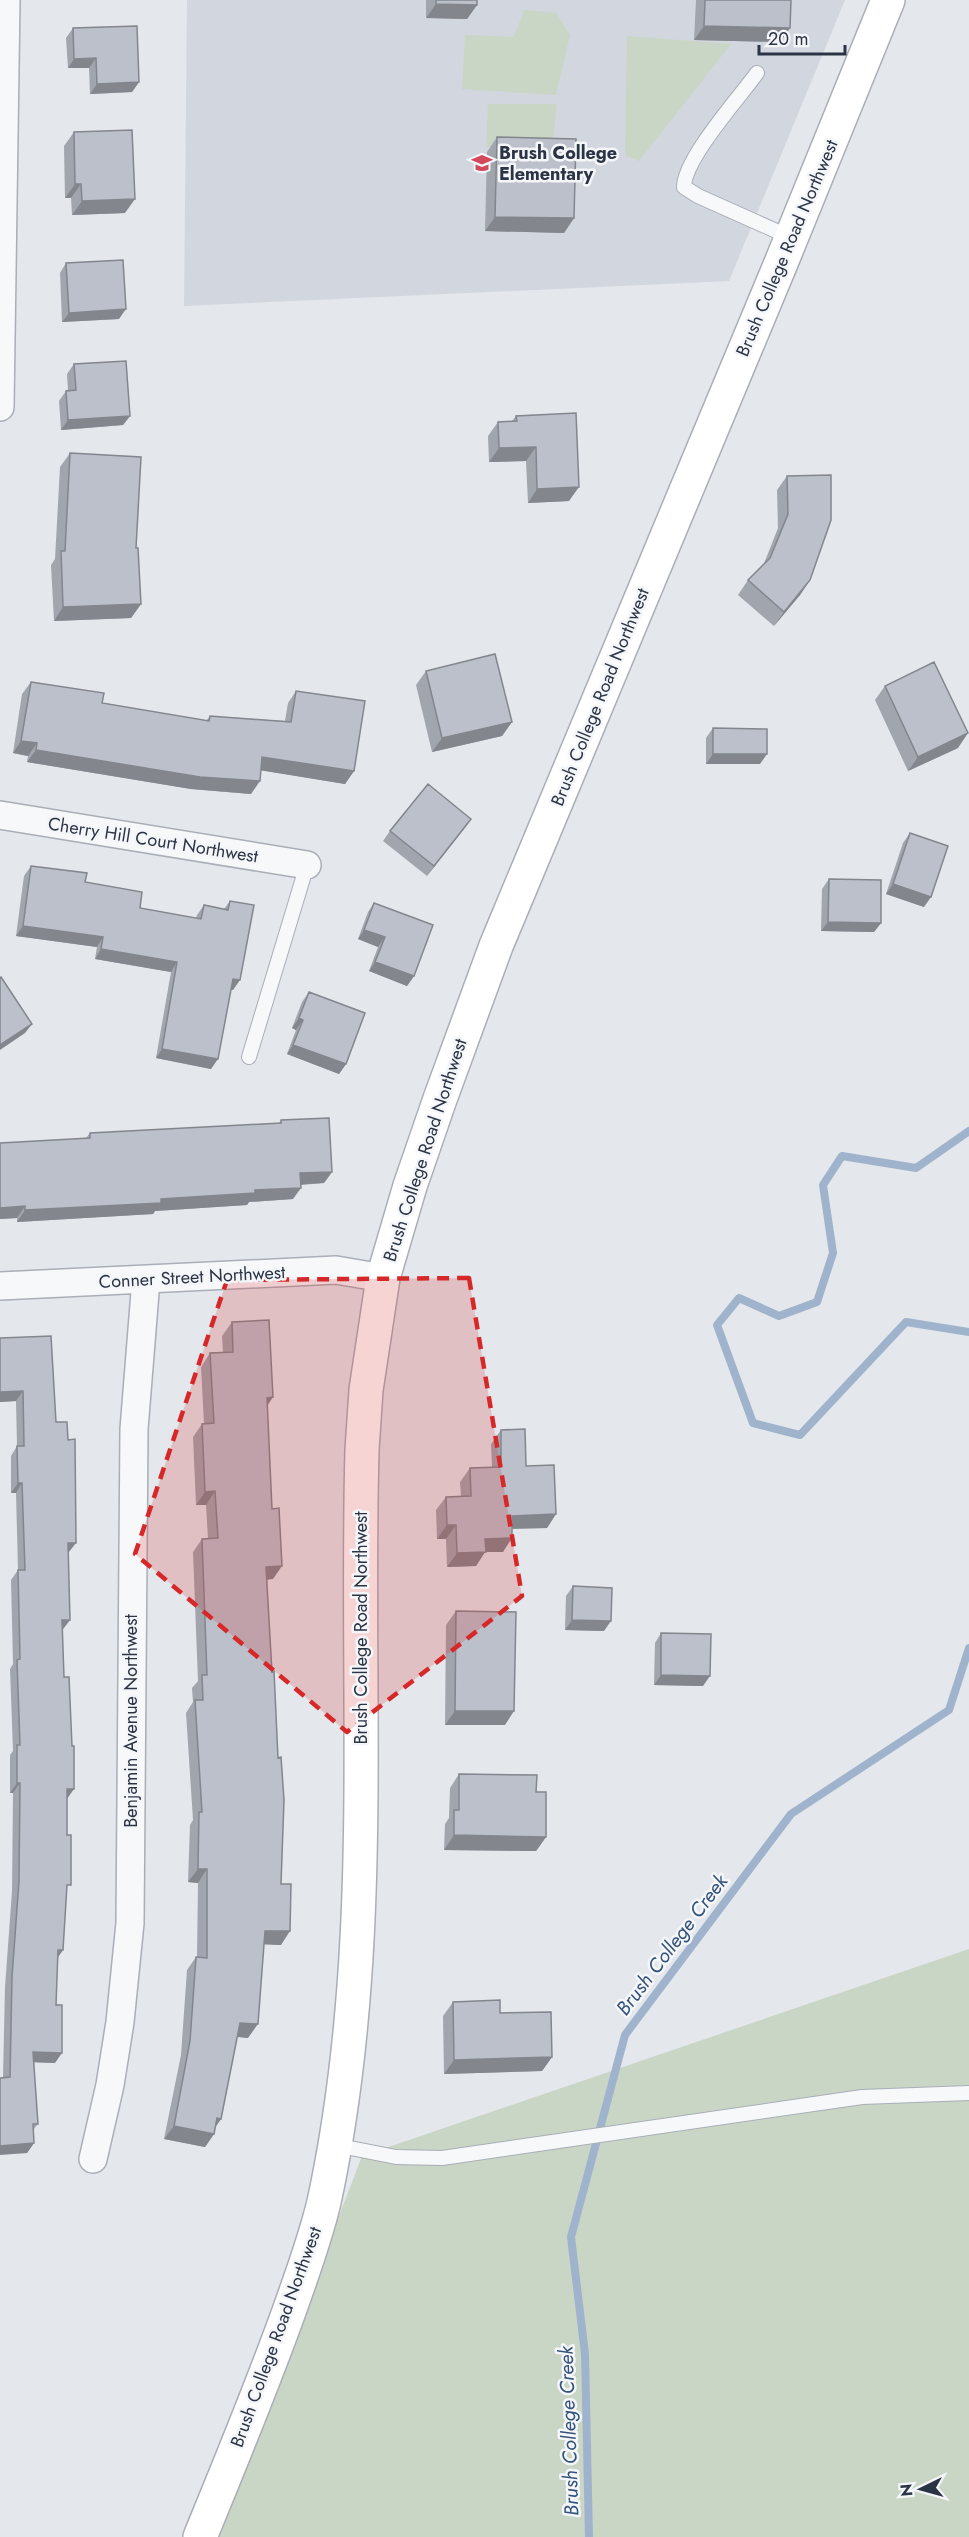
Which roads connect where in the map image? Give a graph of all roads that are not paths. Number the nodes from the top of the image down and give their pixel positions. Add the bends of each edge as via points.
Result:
1 (6, 0) edge
2 (888, 0) edge
3 (757, 73) dead end
4 (792, 238) junction
5 (0, 407) edge
6 (0, 815) edge
7 (306, 865) joint
8 (249, 1057) dead end
9 (383, 1278) junction
10 (146, 1280) junction
11 (0, 1286) edge
12 (969, 2093) edge
13 (335, 2145) junction
14 (93, 2159) dead end
15 (200, 2537) edge

1 - 5 street
2 - 4 street, Brush College Road Northwest
3 - 4 lane via 699,151 684,176 684,187
4 - 9 street, Brush College Road Northwest via 496,946 410,1186
6 - 7 street, Cherry Hill Court Northwest
7 - 8 lane
9 - 10 street, Conner Street Northwest via 336,1270
9 - 13 street, Brush College Road Northwest via 366,1390 362,1450 362,1850 348,2063
10 - 11 street, Conner Street Northwest
10 - 14 street, Benjamin Avenue Northwest via 134,1429 130,1923 120,2022
12 - 13 lane via 862,2097 442,2158 396,2157
13 - 15 street, Brush College Road Northwest via 311,2250

